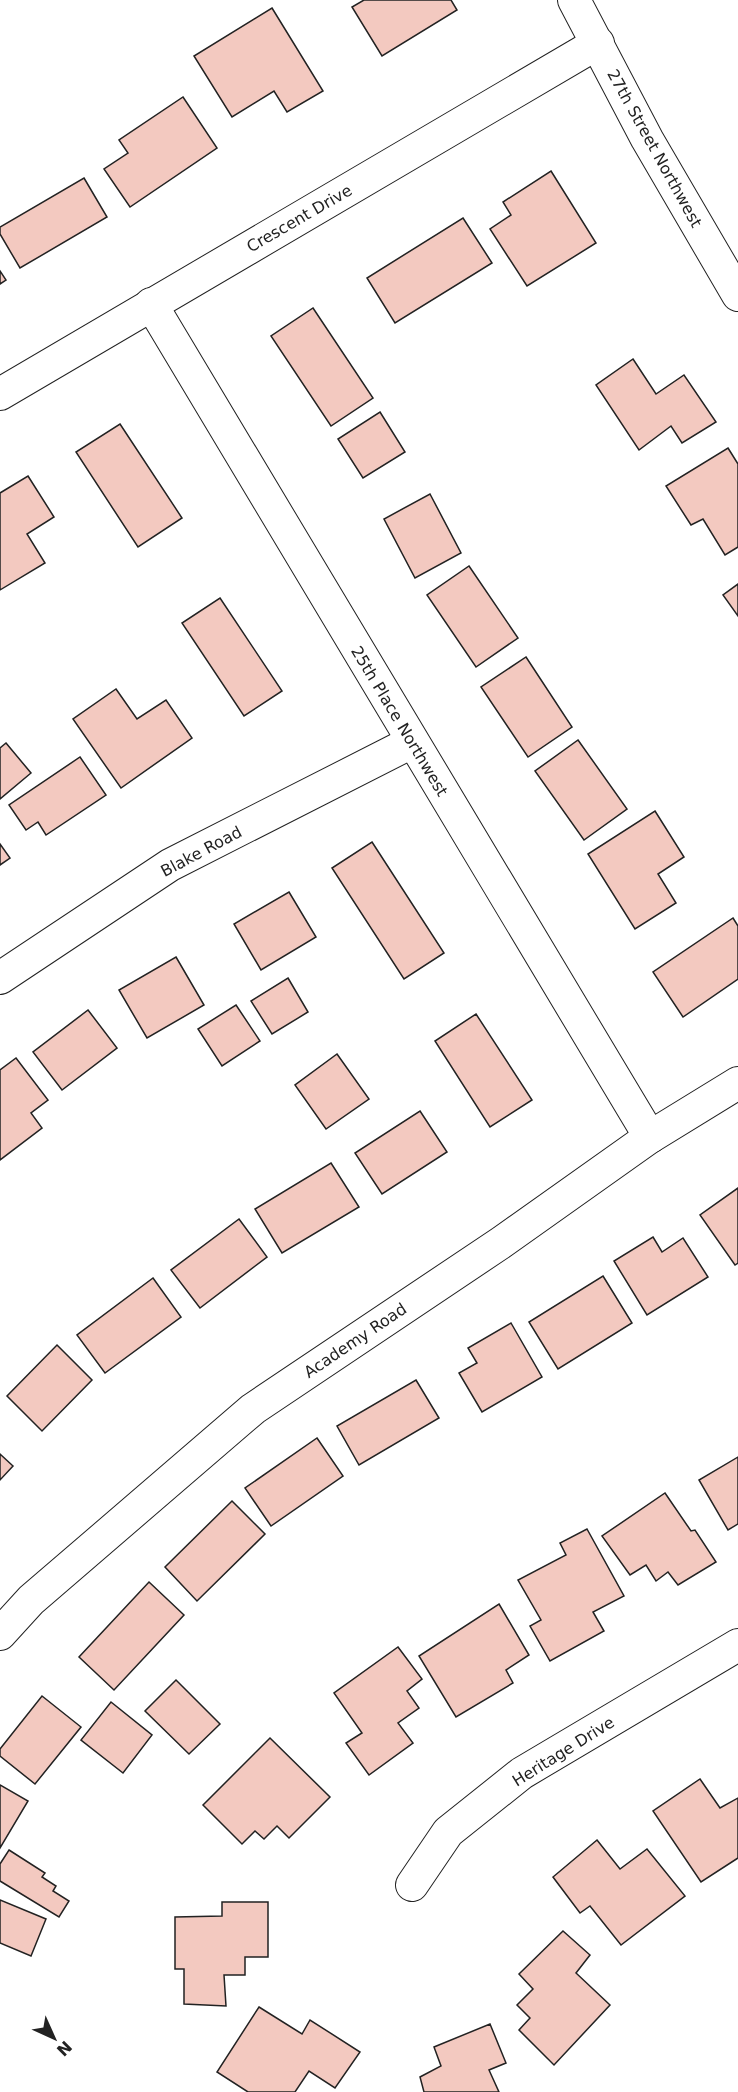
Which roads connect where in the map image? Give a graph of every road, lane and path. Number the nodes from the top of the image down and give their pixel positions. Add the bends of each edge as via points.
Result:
1 (574, 0) edge
2 (598, 43) junction
3 (726, 248) edge
4 (738, 295) edge
5 (151, 304) junction
6 (0, 394) edge
7 (412, 742) junction
8 (0, 978) edge
9 (738, 1083) edge
10 (650, 1137) junction
11 (0, 1634) edge
12 (738, 1645) edge
13 (412, 1885) dead end

1 - 2 street, 27th Street Northwest
2 - 3 street, 27th Street Northwest via 647,139
2 - 5 street, Crescent Drive
3 - 4 street, 27th Street Northwest
5 - 6 street, Crescent Drive
5 - 7 street, 25th Place Northwest
7 - 8 street, Blake Road via 170,865
7 - 10 street, 25th Place Northwest
9 - 10 street, Academy Road
10 - 11 street, Academy Road via 502,1242 253,1408 31,1600
12 - 13 street, Heritage Drive via 522,1773 448,1832

